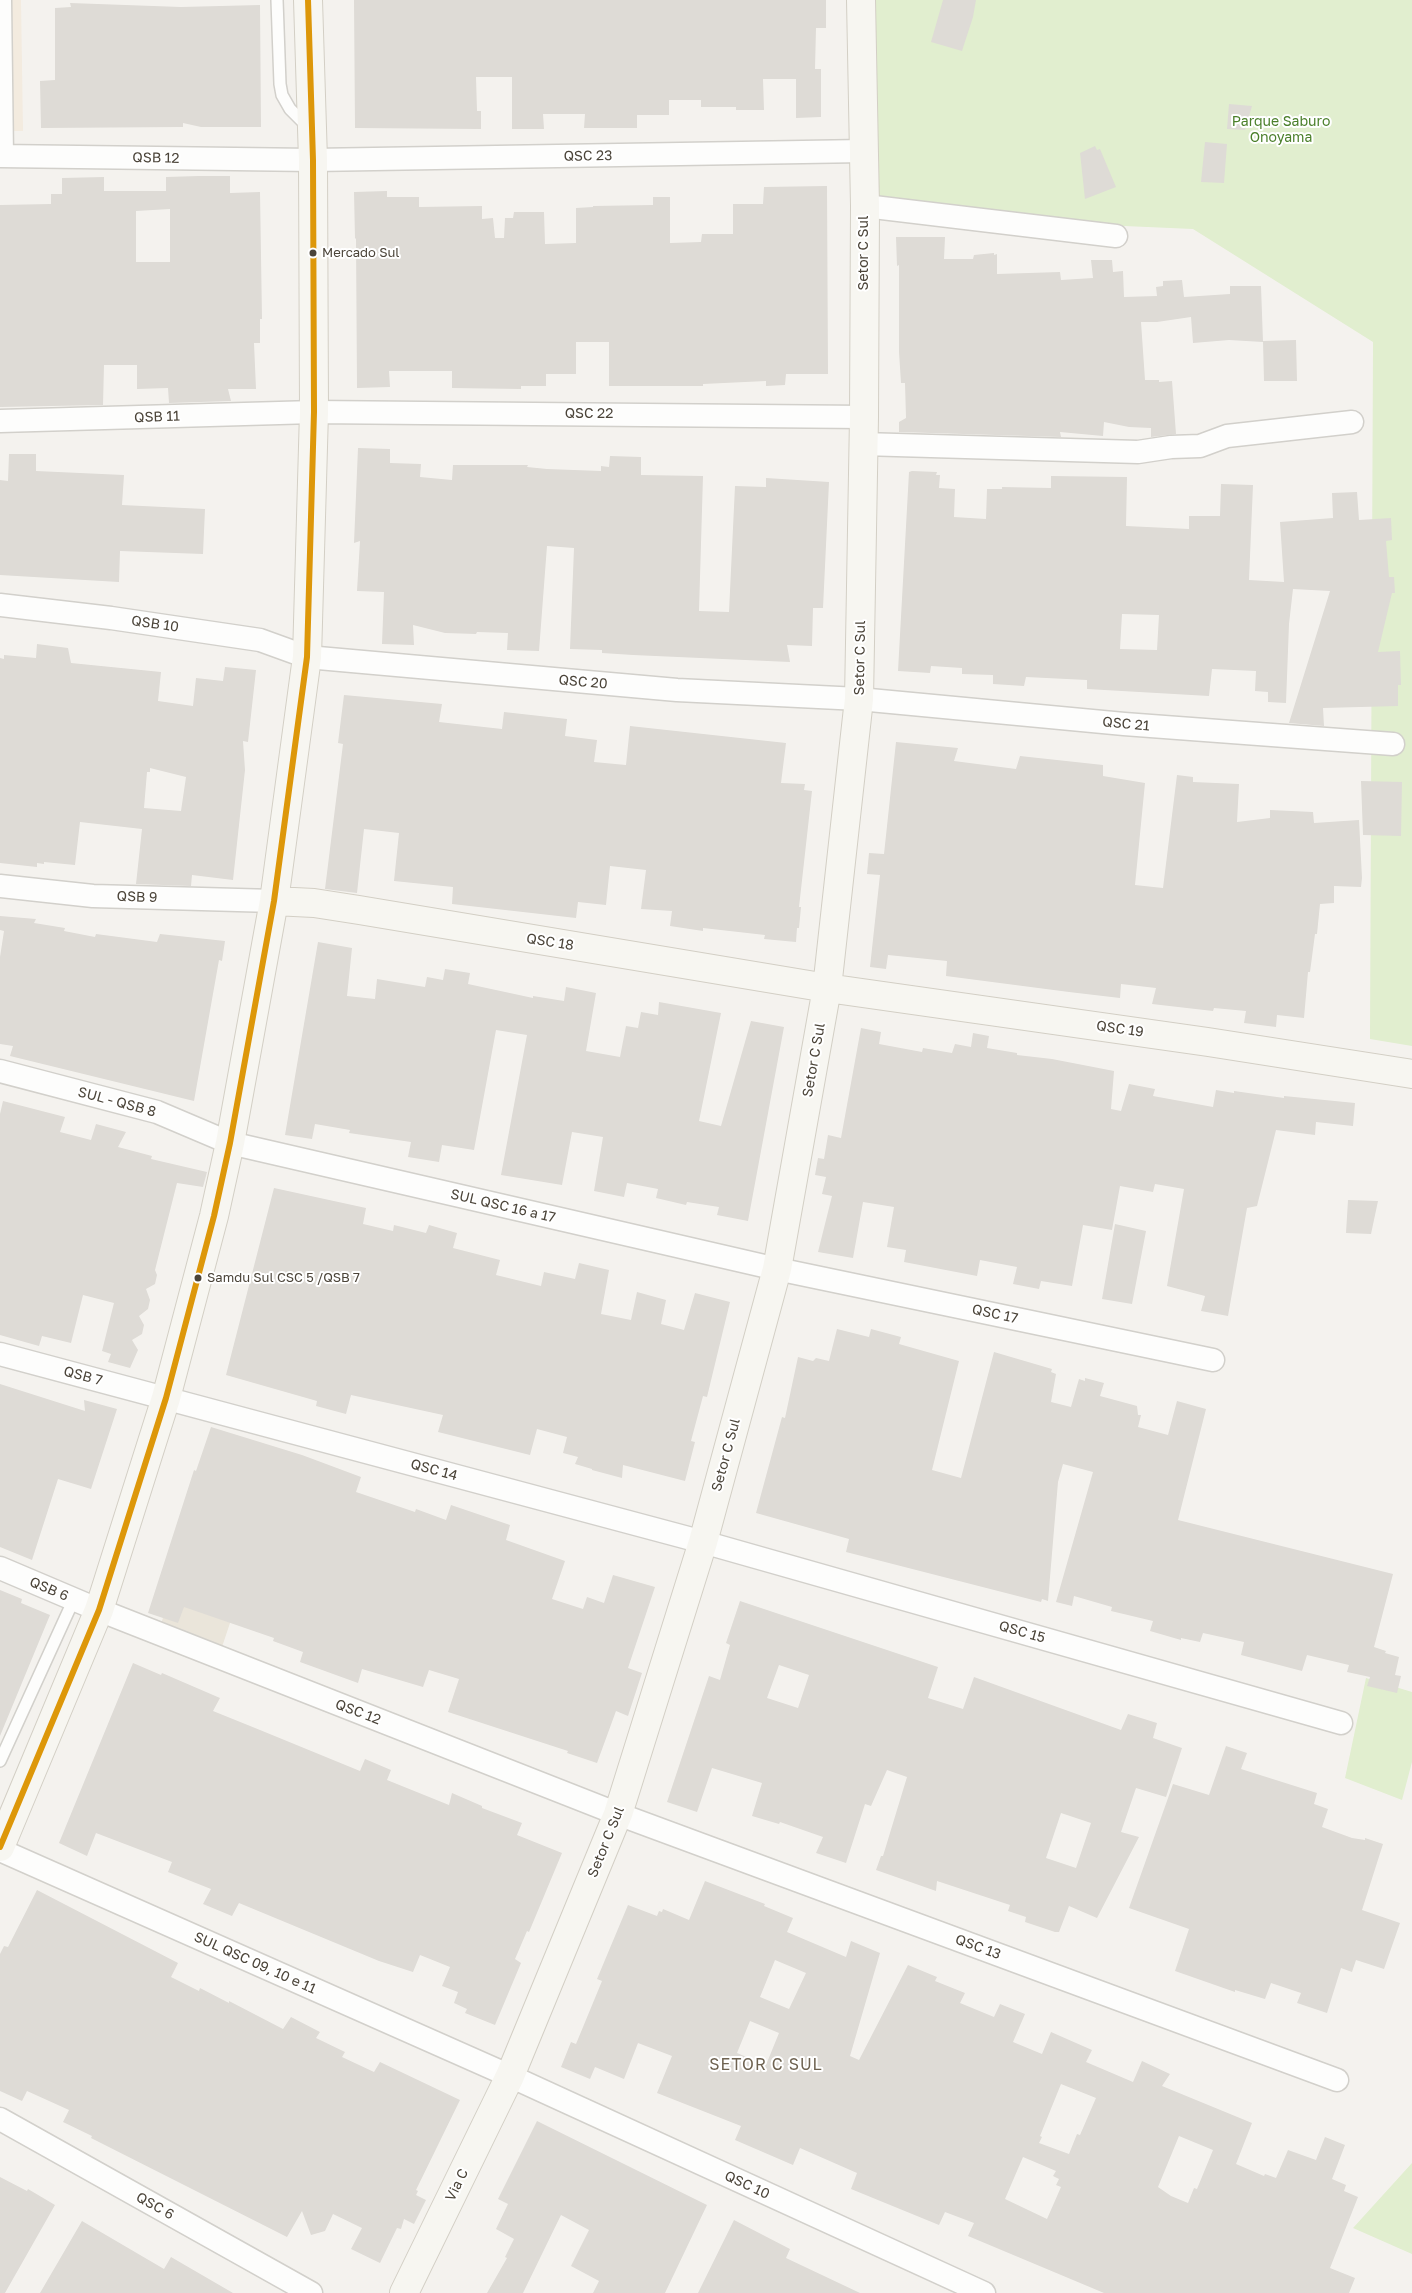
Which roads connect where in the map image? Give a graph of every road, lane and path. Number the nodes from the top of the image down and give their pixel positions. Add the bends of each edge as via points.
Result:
1 (0, 0) edge
2 (277, 0) edge
3 (308, 0) edge
4 (861, 0) edge
5 (312, 131) junction
6 (864, 151) junction
7 (1, 156) edge
8 (313, 160) junction
9 (865, 206) junction
10 (1116, 236) dead end
11 (314, 412) junction
12 (864, 417) junction
13 (0, 421) edge
14 (1352, 422) dead end
15 (862, 444) junction
16 (0, 604) edge
17 (308, 657) junction
18 (859, 699) junction
19 (1393, 744) dead end
20 (0, 886) edge
21 (274, 901) junction
22 (827, 988) junction
23 (0, 1071) edge
24 (1412, 1074) edge
25 (230, 1143) junction
26 (777, 1269) junction
27 (0, 1354) edge
28 (1213, 1360) dead end
29 (166, 1398) junction
30 (703, 1542) junction
31 (0, 1568) edge
32 (86, 1604) junction
33 (1341, 1723) dead end
34 (0, 1761) edge
35 (618, 1814) junction
36 (0, 1849) edge
37 (510, 2076) junction
38 (1337, 2080) dead end
39 (0, 2119) edge
40 (311, 2293) edge
41 (404, 2293) edge
42 (984, 2293) edge

1 - 7 street
2 - 5 lane via 282,95 290,109
3 - 5 street
4 - 6 street, Setor C Sul
5 - 8 street
6 - 8 street, QSC 23
6 - 9 street, Setor C Sul
7 - 8 street, QSB 12
8 - 11 street
9 - 10 street
9 - 12 street, Setor C Sul
11 - 12 street, QSC 22
11 - 13 street, QSB 11
11 - 17 street
12 - 15 street, Setor C Sul
14 - 15 street via 1227,436 1200,446 1138,452
15 - 18 street, Setor C Sul
16 - 17 street, QSB 10 via 260,640
17 - 18 street, QSC 20 via 677,690
17 - 21 street
18 - 19 street, QSC 21 via 1124,724
18 - 22 street, Setor C Sul
20 - 21 street, QSB 9 via 93,896
21 - 22 street, QSC 18 via 359,910
21 - 25 street
22 - 24 street, QSC 19
22 - 26 street, Setor C Sul
23 - 25 street, SUL - QSB 8 via 156,1112
25 - 26 street, SUL QSC 16 a 17
25 - 29 street
26 - 28 street, QSC 17
26 - 30 street, Setor C Sul
27 - 29 street, QSB 7
29 - 30 street, QSC 14
29 - 32 street
30 - 33 street, QSC 15
30 - 35 street, Setor C Sul
31 - 32 street, QSB 6
32 - 34 lane
32 - 35 street, QSC 12
32 - 36 street
35 - 37 street, Setor C Sul
35 - 38 street, QSC 13
36 - 37 street, SUL QSC 09, 10 e 11
37 - 41 street, Via C
37 - 42 street, QSC 10
39 - 40 street, QSC 6

